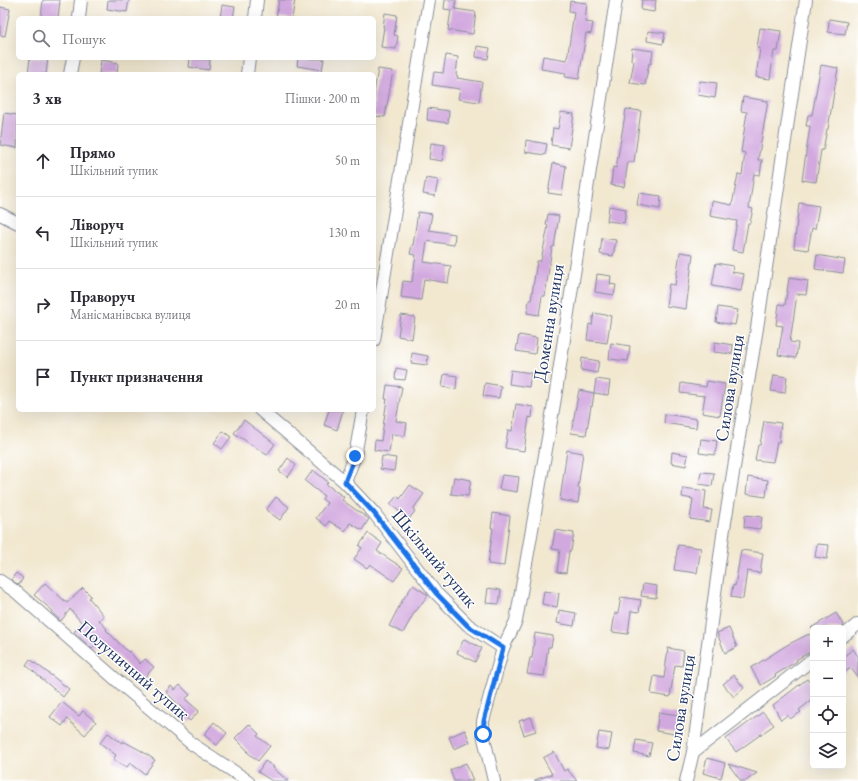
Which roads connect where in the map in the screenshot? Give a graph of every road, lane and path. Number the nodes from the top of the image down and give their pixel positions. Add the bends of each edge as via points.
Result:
1 (81, 0) edge
2 (257, 0) edge
3 (429, 0) edge
4 (616, 0) edge
5 (806, 0) edge
6 (78, 16) edge
7 (254, 16) edge
8 (73, 60) edge
9 (249, 60) edge
10 (70, 72) edge
11 (247, 72) edge
12 (0, 214) edge
13 (16, 221) edge
14 (376, 328) edge
15 (262, 412) edge
16 (363, 412) edge
17 (345, 482) junction
18 (0, 581) edge
19 (858, 624) edge
20 (846, 634) edge
21 (503, 648) junction
22 (810, 661) edge
23 (693, 752) junction
24 (248, 781) edge
25 (494, 781) edge
26 (686, 781) edge

1 - 6 street
2 - 7 street
3 - 14 street
4 - 21 street, Доменна вулиця via 555,398 523,582 516,621
5 - 23 street, Силова вулиця via 724,528
8 - 10 street
9 - 11 street
12 - 13 street
15 - 17 street, Шкільний тупик
16 - 17 street via 355,456
17 - 21 street, Шкільний тупик via 374,513 436,593 468,626
18 - 24 street, Полуничний тупик via 15,591 192,744
19 - 20 street
21 - 25 street via 483,727
22 - 23 street
23 - 26 street, Силова вулиця

